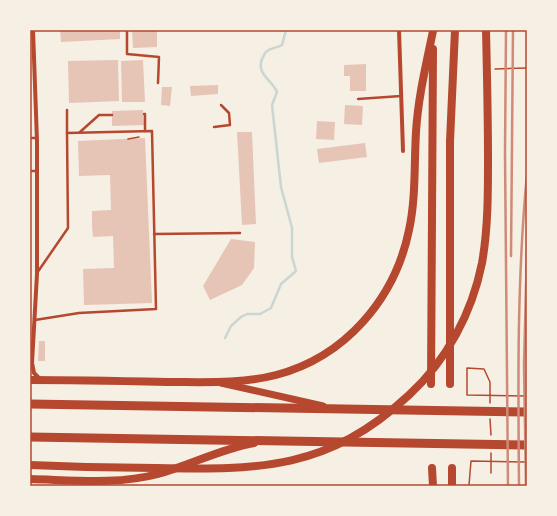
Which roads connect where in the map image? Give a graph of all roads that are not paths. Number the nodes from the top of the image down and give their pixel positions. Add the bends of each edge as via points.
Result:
1 (33, 30) edge
2 (127, 30) edge
3 (399, 30) edge
4 (455, 30) edge
5 (486, 30) edge
6 (433, 31) edge
7 (32, 50) edge
8 (158, 83) dead end
9 (402, 96) junction
10 (358, 99) dead end
11 (221, 105) dead end
12 (67, 110) dead end
13 (144, 114) dead end
14 (112, 115) dead end
15 (125, 126) dead end
16 (133, 126) dead end
17 (214, 127) dead end
18 (125, 131) junction
19 (133, 131) junction
20 (145, 131) junction
21 (67, 133) junction
22 (80, 133) junction
23 (30, 138) edge
24 (36, 138) junction
25 (403, 151) dead end
26 (30, 171) edge
27 (37, 171) junction
28 (154, 234) junction
29 (240, 234) dead end
30 (37, 274) junction
31 (35, 320) junction
32 (31, 353) edge
33 (30, 380) edge
34 (44, 380) junction
35 (216, 382) junction
36 (430, 384) dead end
37 (450, 384) dead end
38 (30, 404) edge
39 (338, 410) junction
40 (527, 412) edge
41 (30, 437) edge
42 (270, 440) junction
43 (527, 445) edge
44 (33, 465) edge
45 (432, 468) dead end
46 (452, 468) dead end
47 (30, 478) edge
48 (433, 486) edge
49 (452, 486) edge

1 - 7 street
2 - 8 lane via 127,54 159,57
3 - 9 street
4 - 37 main road via 450,141
5 - 44 main road via 488,194 482,261 460,328 441,360 417,388 387,414 352,438 323,452 292,461 252,467 208,469
6 - 35 main road via 420,96 414,198 409,230 400,263 382,300 354,332 315,360 276,375 251,380
6 - 36 main road
7 - 24 street
9 - 10 lane
9 - 25 street
11 - 17 lane via 229,113 230,125
12 - 21 lane
13 - 20 lane
14 - 22 lane via 99,115
15 - 18 lane
16 - 19 lane
18 - 19 lane
18 - 22 lane
19 - 20 lane
20 - 28 lane via 152,131
21 - 22 lane
21 - 30 lane via 68,228
23 - 24 lane
24 - 27 street
26 - 27 lane
27 - 30 street
28 - 29 lane
28 - 31 lane via 156,309 79,313
30 - 31 street
31 - 32 street
32 - 34 street via 34,373
33 - 34 main road
34 - 35 main road
35 - 39 street
38 - 39 highway
39 - 40 highway
41 - 42 highway
42 - 43 highway
42 - 47 main road via 223,450 168,471 144,477 106,480
45 - 48 main road
46 - 49 main road

